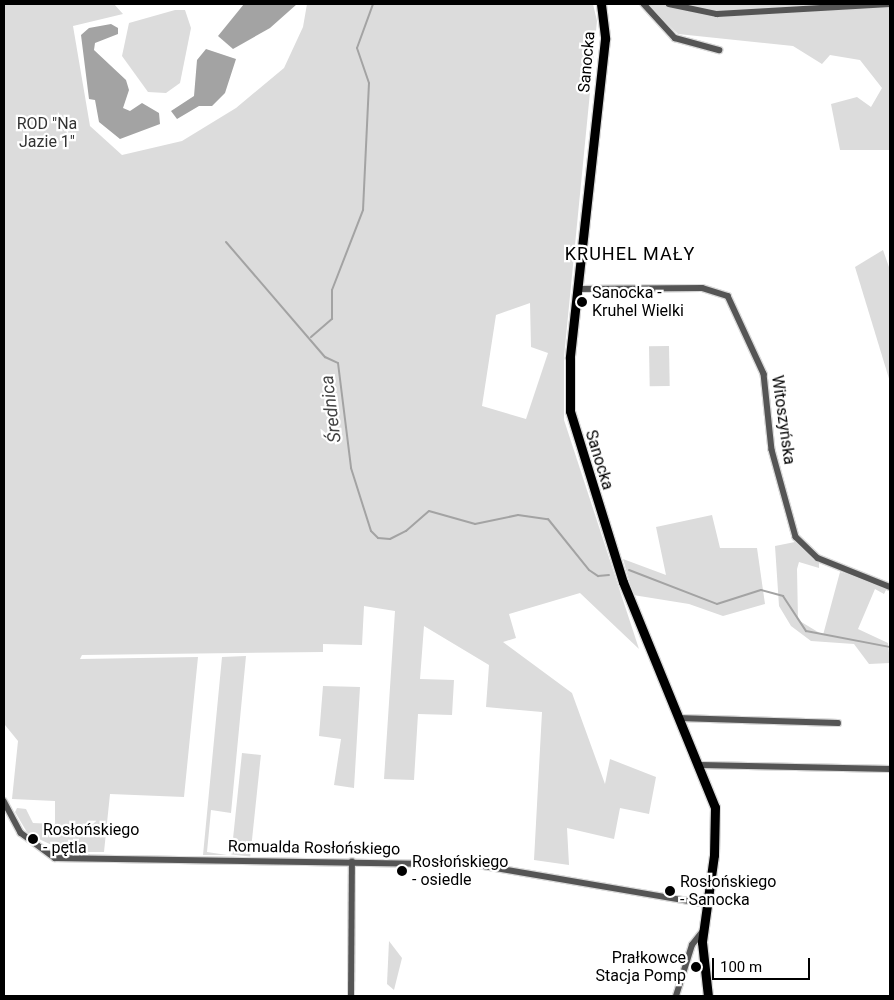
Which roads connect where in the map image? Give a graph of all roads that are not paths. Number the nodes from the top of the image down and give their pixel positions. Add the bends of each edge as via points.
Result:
1 (601, 4) edge
2 (644, 4) edge
3 (669, 4) edge
4 (890, 4) edge
5 (719, 50) dead end
6 (577, 289) junction
7 (890, 587) edge
8 (678, 718) junction
9 (838, 723) dead end
10 (700, 766) junction
11 (890, 769) edge
12 (4, 801) edge
13 (352, 862) junction
14 (707, 904) junction
15 (703, 931) junction
16 (351, 996) edge
17 (676, 996) edge
18 (708, 996) edge

1 - 6 main road, Sanocka via 604,44
2 - 5 street via 675,38
3 - 4 street via 717,14
6 - 7 street, Witoszyńska via 702,288 728,296 764,374 772,450 796,537 818,558
6 - 8 main road, Sanocka via 569,380 572,422 623,582
8 - 9 street
8 - 10 main road, Sanocka
10 - 11 street
10 - 14 main road, Sanocka via 715,807
12 - 13 street, Romualda Rosłońskiego via 21,833 55,858
13 - 14 street, Romualda Rosłońskiego via 478,865
13 - 16 street
14 - 15 main road, Sanocka
15 - 17 street via 692,945
15 - 18 main road, Sanocka

